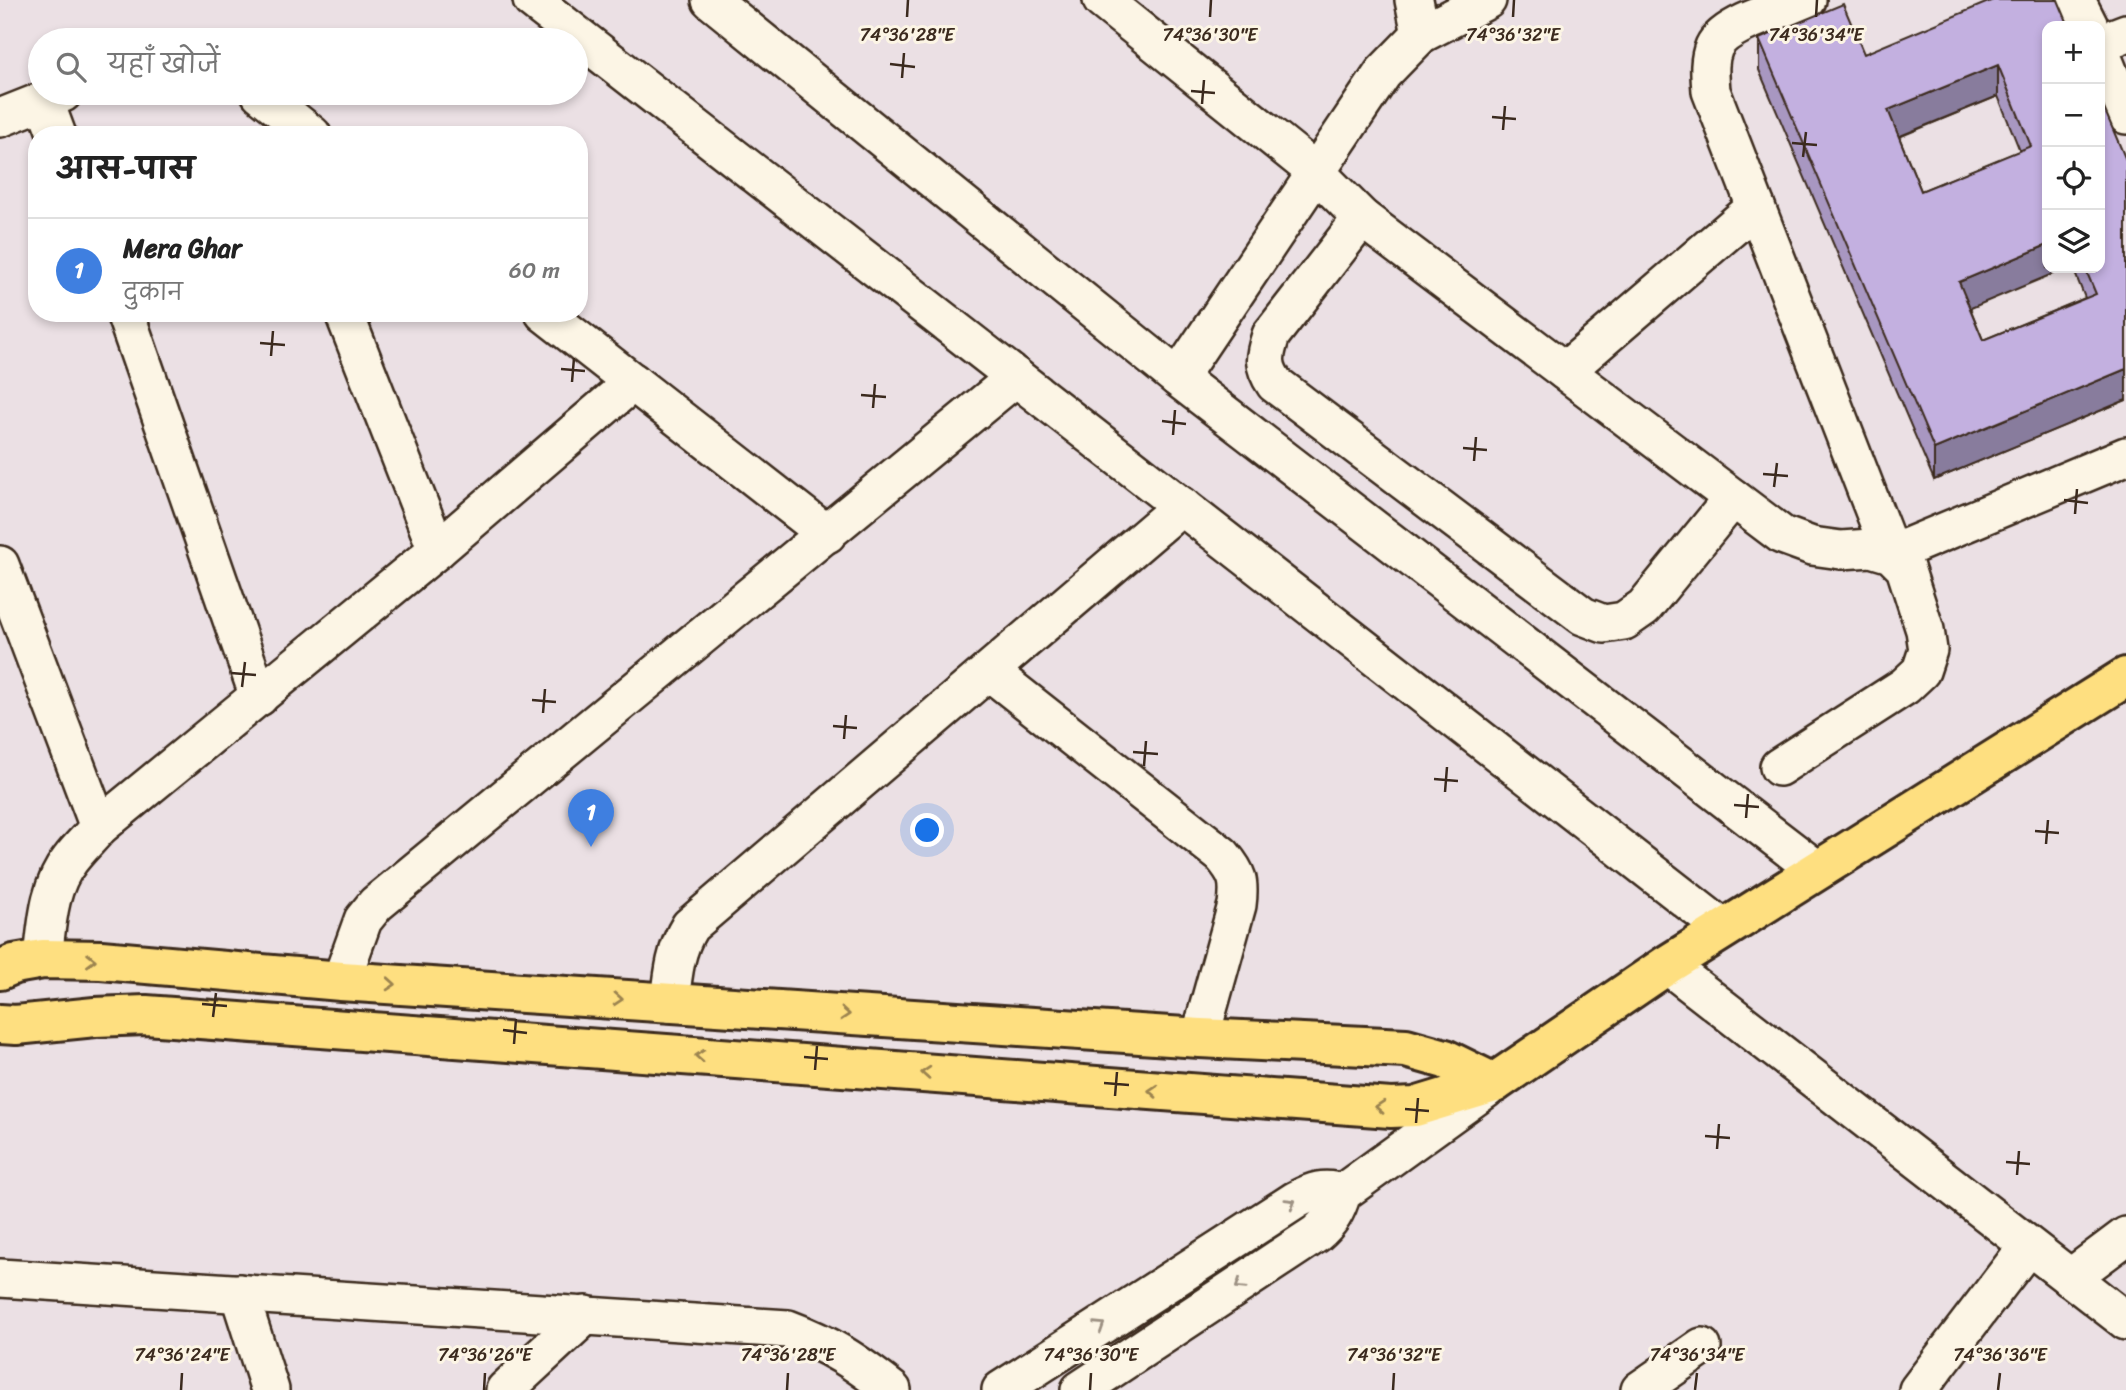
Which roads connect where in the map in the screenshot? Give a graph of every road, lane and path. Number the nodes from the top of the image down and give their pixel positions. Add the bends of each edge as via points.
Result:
1 (532, 0) edge
2 (711, 0) edge
3 (1102, 0) edge
4 (1487, 0) edge
5 (1807, 0) edge
6 (2076, 0) edge
7 (1416, 9) edge
8 (2086, 21) edge
9 (568, 28) edge
10 (2126, 33) edge
11 (2105, 41) edge
12 (588, 44) edge
13 (2105, 63) edge
14 (33, 105) edge
15 (54, 105) edge
16 (275, 105) edge
17 (2126, 115) edge
18 (0, 118) edge
19 (56, 126) edge
20 (301, 126) edge
21 (1316, 173) junction
22 (1756, 207) junction
23 (1362, 218) junction
24 (128, 322) edge
25 (348, 322) edge
26 (556, 322) edge
27 (1565, 371) junction
28 (1016, 377) junction
29 (1178, 378) junction
30 (633, 382) junction
31 (2126, 456) edge
32 (1733, 498) junction
33 (1182, 506) junction
34 (827, 534) junction
35 (437, 550) junction
36 (1891, 554) junction
37 (0, 565) edge
38 (990, 672) junction
39 (2126, 677) edge
40 (259, 697) junction
41 (1779, 767) dead end
42 (99, 827) junction
43 (1817, 870) junction
44 (1724, 929) junction
45 (43, 959) junction
46 (1667, 965) junction
47 (0, 970) edge
48 (341, 981) junction
49 (670, 1003) junction
50 (0, 1024) edge
51 (1200, 1038) junction
52 (1494, 1083) junction
53 (1342, 1193) junction
54 (2126, 1236) edge
55 (2028, 1246) junction
56 (0, 1278) edge
57 (2070, 1278) junction
58 (239, 1293) junction
59 (586, 1315) junction
60 (2126, 1321) edge
61 (1702, 1347) dead end
62 (270, 1390) edge
63 (505, 1390) edge
64 (892, 1390) edge
65 (1001, 1390) edge
66 (1080, 1390) edge
67 (1640, 1390) edge
68 (1918, 1390) edge

1 - 9 street
2 - 29 street
3 - 21 street
4 - 7 street
5 - 22 street via 1733,28 1715,45 1709,67 1711,91
6 - 8 street
7 - 21 street via 1384,73
10 - 11 street
12 - 28 street
13 - 17 street
14 - 18 street
15 - 19 street
16 - 20 street
21 - 23 street
21 - 29 street
22 - 27 street
22 - 36 street
23 - 27 street
23 - 32 street via 1271,335 1265,370 1275,384 1583,616 1604,624 1624,621 1644,607
24 - 40 street
25 - 35 street
26 - 30 street
27 - 32 street
28 - 33 street
28 - 34 street
29 - 43 street
30 - 34 street
30 - 35 street
31 - 36 street
32 - 36 street via 1782,536 1812,547 1871,548
33 - 38 street
33 - 44 street
34 - 48 street via 376,904 363,920
35 - 40 street
36 - 41 street via 1905,568 1925,629 1928,650 1921,671
37 - 42 street
38 - 49 street via 690,926 676,955
38 - 51 street via 1234,869 1239,886 1237,905
39 - 43 main road
40 - 42 street
42 - 45 street via 68,861 57,882
43 - 44 main road
44 - 46 main road
45 - 47 main road
45 -> 48 main road
46 - 52 main road
46 - 55 street
48 -> 49 main road
49 -> 51 main road
52 -> 50 main road via 1415,1107 1391,1108 146,1015
51 - 52 main road via 1406,1048 1445,1059
52 - 53 street
65 -> 53 street via 1296,1200 1328,1189
53 -> 66 street via 1337,1210 1316,1234
54 - 57 street
55 - 57 street
55 - 68 street
56 - 58 street
57 - 60 street
58 - 59 street
58 - 62 street
59 - 63 street
59 - 64 street via 788,1329 852,1359
61 - 67 street

